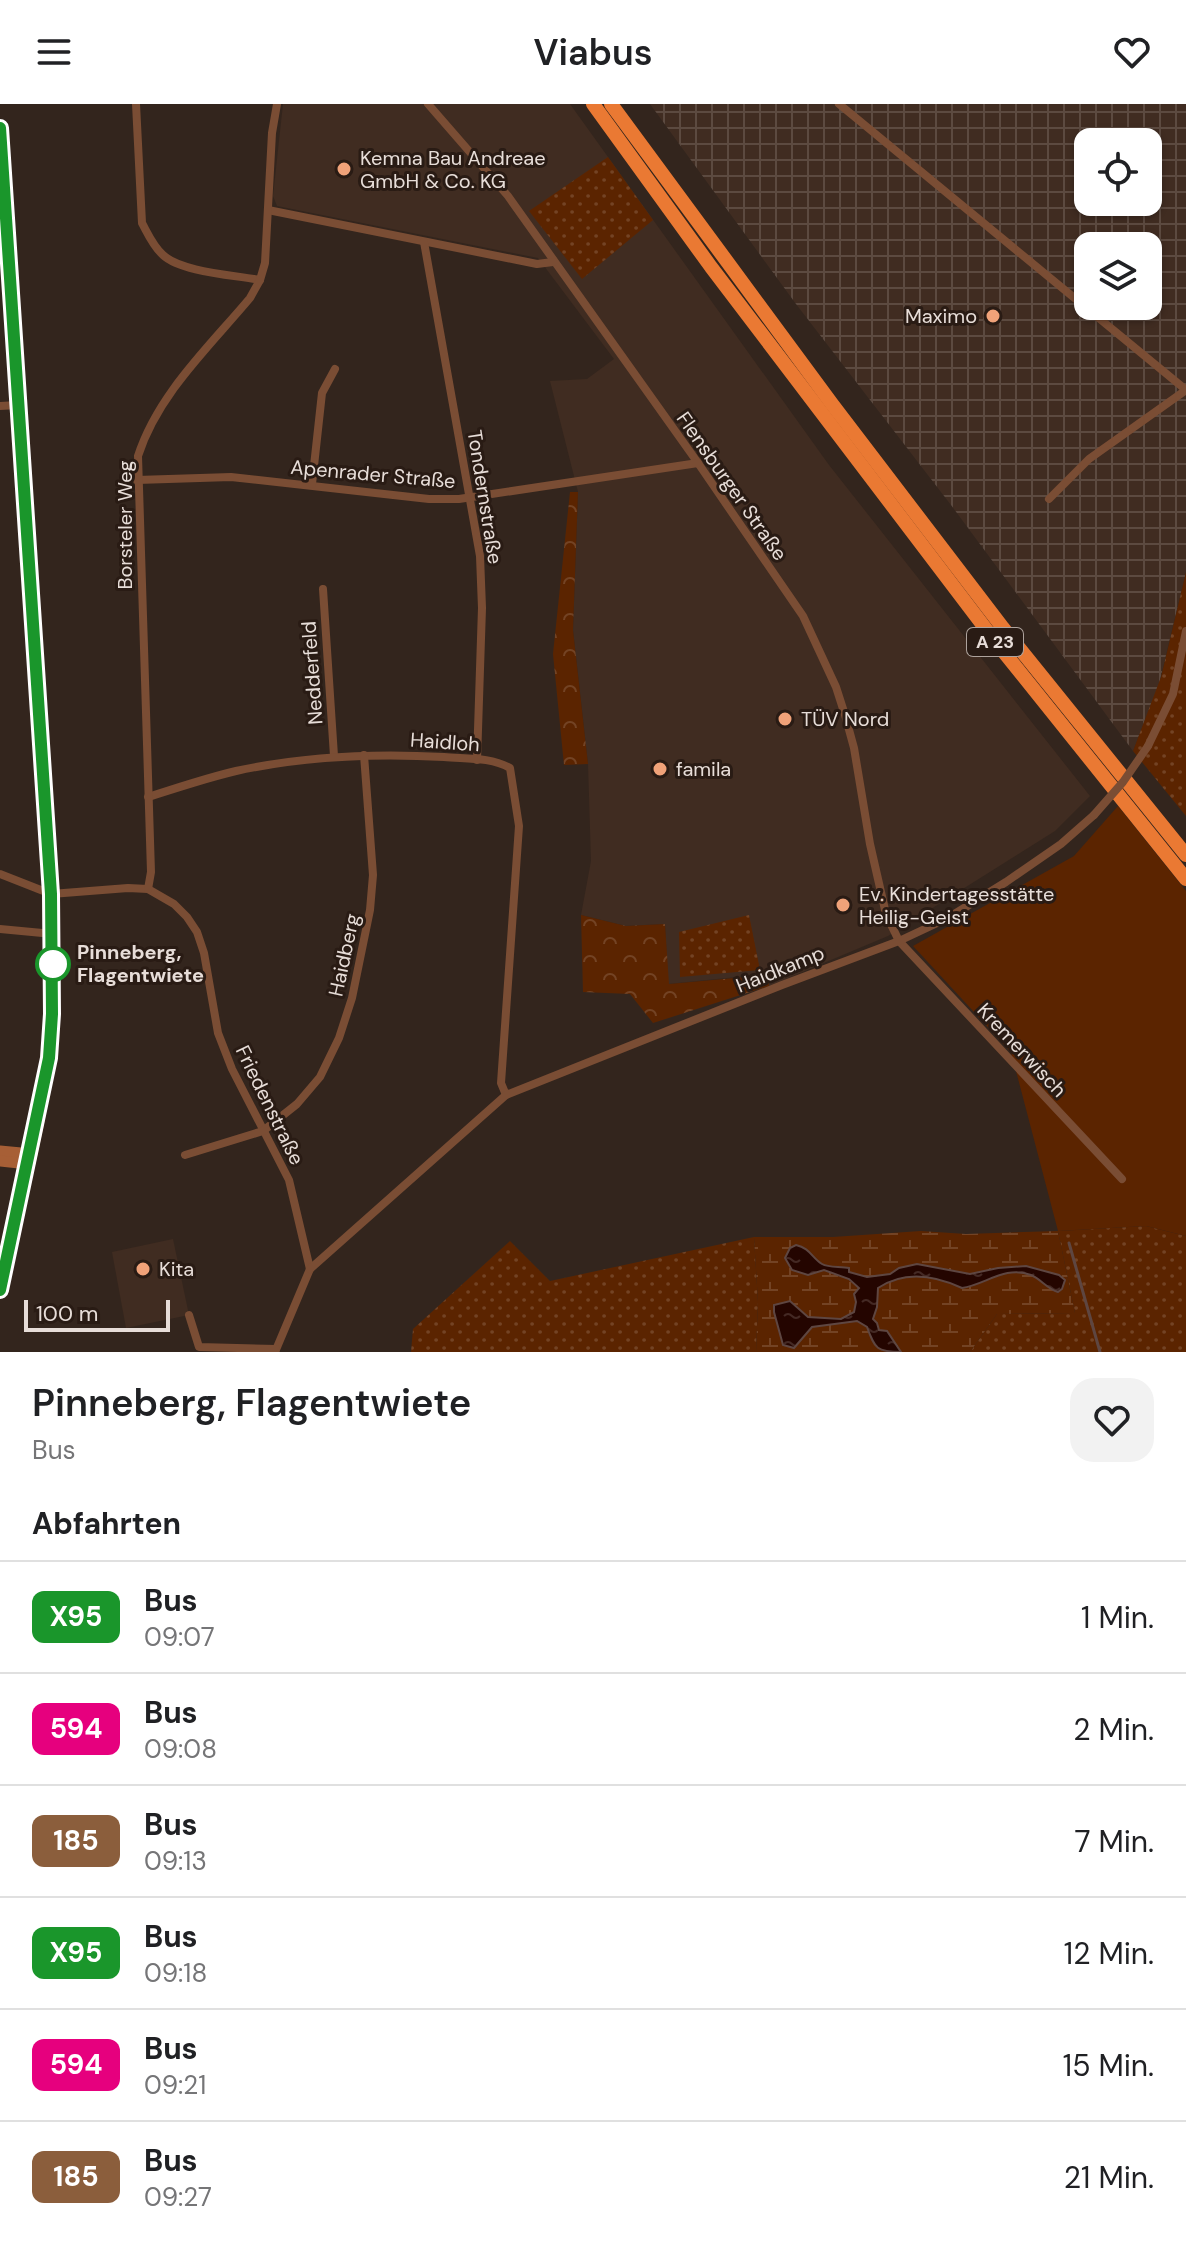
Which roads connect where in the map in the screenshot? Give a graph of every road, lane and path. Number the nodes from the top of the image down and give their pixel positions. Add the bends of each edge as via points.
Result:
1 (136, 104) edge
2 (277, 104) edge
3 (428, 104) edge
4 (593, 104) edge
5 (611, 104) edge
6 (839, 104) edge
7 (0, 128) edge
8 (268, 210) junction
9 (424, 242) junction
10 (4, 262) edge
11 (553, 262) junction
12 (260, 280) junction
13 (335, 369) dead end
14 (1186, 390) edge
15 (18, 405) junction
16 (0, 406) edge
17 (698, 463) junction
18 (137, 480) junction
19 (312, 484) junction
20 (471, 498) junction
21 (1049, 499) dead end
22 (323, 589) dead end
23 (1186, 631) edge
24 (364, 755) junction
25 (334, 756) junction
26 (477, 760) junction
27 (148, 797) junction
28 (1186, 855) edge
29 (0, 874) edge
30 (1186, 879) edge
31 (148, 889) junction
32 (51, 894) junction
33 (0, 929) edge
34 (53, 934) junction
35 (899, 941) junction
36 (506, 1095) junction
37 (263, 1131) junction
38 (0, 1151) edge
39 (185, 1155) dead end
40 (29, 1159) junction
41 (0, 1161) edge
42 (1122, 1179) dead end
43 (310, 1269) junction
44 (0, 1290) edge
45 (189, 1315) dead end
46 (276, 1350) edge

1 - 12 street via 142,223 150,239 164,256 181,265
2 - 8 street, Borsteler Weg
3 - 11 street, Flensburger Straße via 508,196
4 - 30 highway, A 23 via 985,629
5 - 28 highway, A 23 via 832,404
6 - 14 street
7 - 10 main road
8 - 9 street
8 - 12 street, Borsteler Weg
9 - 11 street via 537,264
9 - 20 street, Tondernstraße
10 - 15 main road
11 - 17 street, Flensburger Straße
12 - 18 street, Borsteler Weg via 152,420 138,456
13 - 19 street via 322,393
14 - 21 street via 1089,459
15 - 16 street
15 - 32 main road
17 - 20 street, Apenrader Straße
17 - 35 street, Flensburger Straße via 803,616 826,663 854,748 886,914
18 - 19 street, Apenrader Straße via 231,477
18 - 27 street, Borsteler Weg
19 - 20 street, Apenrader Straße via 429,499
20 - 26 street, Tondernstraße via 482,608
22 - 25 street, Nedderfeld
23 - 35 street, Haidkamp, bridge via 1173,694 1148,746 1094,815 1006,882
24 - 25 street, Haidloh
24 - 26 street, Haidloh
24 - 37 street, Haidberg via 373,875 352,998 320,1077
25 - 27 street, Haidloh via 233,772
26 - 36 street, Haidloh via 510,768 519,826 501,1083
27 - 31 street, Borsteler Weg
29 - 32 street
31 - 32 street
31 - 37 street, Friedenstraße via 174,904 197,932 218,1033
32 - 34 main road
33 - 34 street
34 - 40 main road via 49,1058
35 - 36 street, Haidkamp
35 - 42 street, Kremerwisch
36 - 43 street, Haidkamp
37 - 39 street
37 - 43 street, Friedenstraße via 289,1180
38 - 40 main road
40 - 41 main road
40 - 44 main road
43 - 46 street
45 - 46 street via 199,1347

